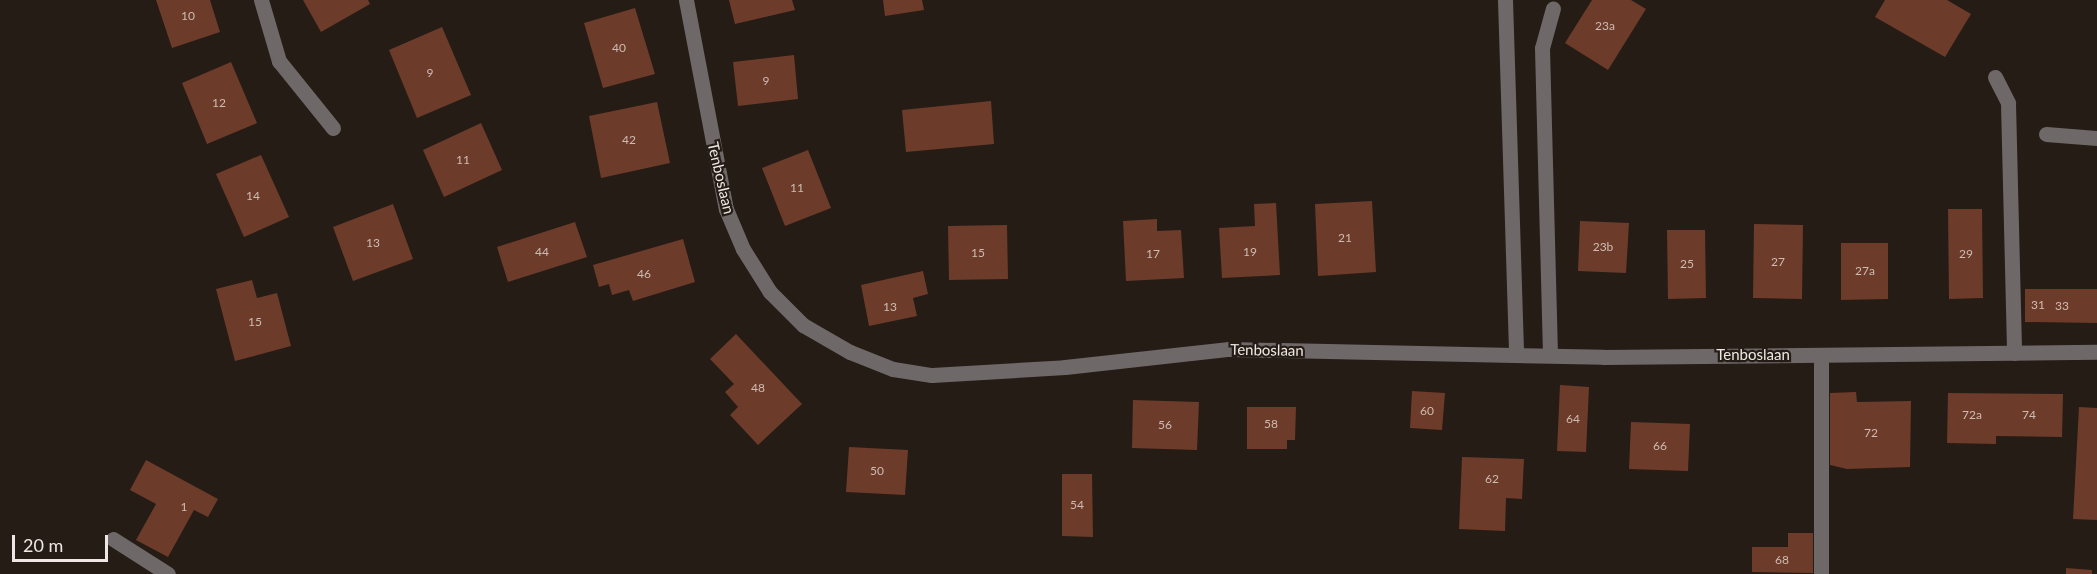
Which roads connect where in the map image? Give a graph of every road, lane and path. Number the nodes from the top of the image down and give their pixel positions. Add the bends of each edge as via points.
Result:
1 (261, 0) edge
2 (686, 0) edge
3 (1505, 0) edge
4 (1553, 8) dead end
5 (1995, 76) dead end
6 (333, 128) dead end
7 (2046, 134) dead end
8 (2097, 138) edge
9 (2097, 352) edge
10 (1516, 353) junction
11 (2014, 353) junction
12 (1550, 354) junction
13 (1821, 355) junction
14 (113, 539) dead end
15 (168, 574) edge
16 (1821, 574) edge

1 - 6 street via 279,62
2 - 10 street, Tenboslaan via 726,209 743,249 770,292 803,325 850,352 893,369 932,375 1065,367 1229,349
3 - 10 street
4 - 12 street via 1542,48
5 - 11 street via 2008,103
7 - 8 street
9 - 11 street, Tenboslaan
10 - 12 street, Tenboslaan
11 - 13 street, Tenboslaan
12 - 13 street, Tenboslaan
13 - 16 street
14 - 15 street

